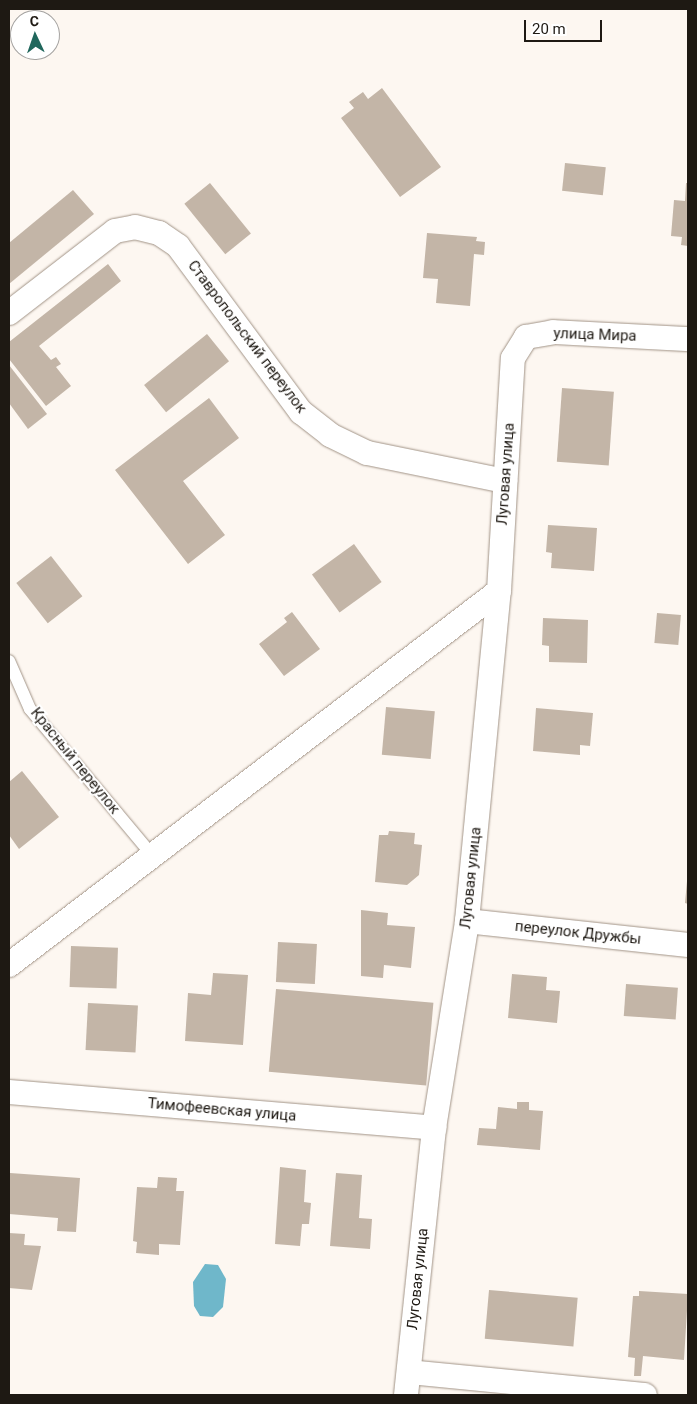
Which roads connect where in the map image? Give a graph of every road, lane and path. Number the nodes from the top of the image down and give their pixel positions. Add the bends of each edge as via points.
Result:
1 (9, 313) edge
2 (688, 339) edge
3 (513, 358) joint
4 (506, 481) junction
5 (499, 591) junction
6 (9, 661) edge
7 (152, 855) junction
8 (468, 921) junction
9 (688, 945) edge
10 (9, 965) edge
11 (9, 1092) edge
12 (434, 1128) junction
13 (407, 1384) edge
14 (645, 1395) edge

1 - 4 street, Ставропольский переулок via 115,232 135,227 159,233 178,246 301,412 330,435 367,453
2 - 3 street, улица Мира via 553,332 526,337
3 - 4 street, Луговая улица
4 - 5 street, Луговая улица
5 - 7 street
5 - 8 street, Луговая улица
6 - 7 lane, Красный переулок via 30,709
7 - 10 street
8 - 9 street, переулок Дружбы
8 - 12 street, Луговая улица
11 - 12 street, Тимофеевская улица
12 - 13 street, Луговая улица
13 - 14 street

